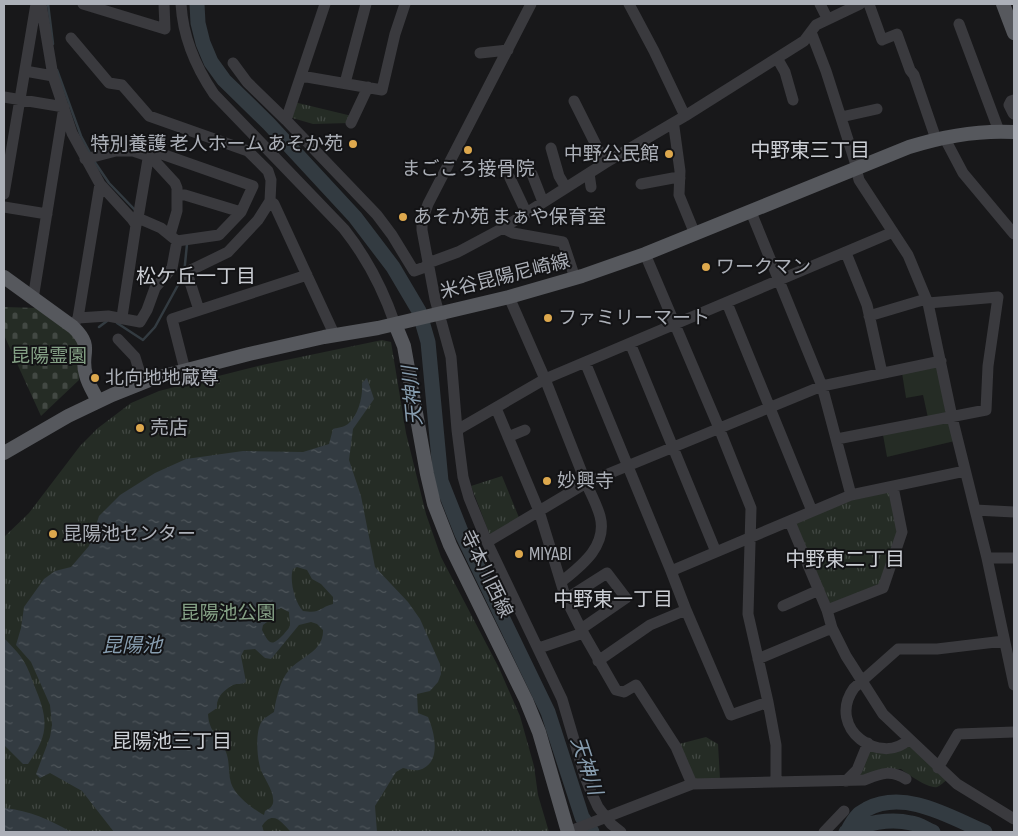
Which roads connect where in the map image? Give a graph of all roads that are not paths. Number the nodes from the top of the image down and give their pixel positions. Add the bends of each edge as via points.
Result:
1 (36, 4) edge
2 (41, 4) edge
3 (83, 4) edge
4 (164, 4) edge
5 (181, 4) edge
6 (325, 4) edge
7 (366, 4) edge
8 (405, 4) edge
9 (531, 4) edge
10 (628, 4) edge
11 (820, 4) edge
12 (860, 4) edge
13 (868, 4) edge
14 (1003, 4) edge
15 (827, 18) junction
16 (959, 24) dead end
17 (811, 32) junction
18 (1014, 33) edge
19 (76, 40) dead end
20 (508, 50) junction
21 (480, 53) dead end
22 (777, 58) junction
23 (233, 63) dead end
24 (25, 71) junction
25 (54, 76) junction
26 (301, 76) junction
27 (345, 84) junction
28 (368, 87) junction
29 (1014, 94) edge
30 (4, 97) edge
31 (20, 99) junction
32 (1002, 99) dead end
33 (792, 100) dead end
34 (1014, 100) edge
35 (574, 101) dead end
36 (64, 106) junction
37 (877, 109) dead end
38 (1014, 114) edge
39 (685, 116) junction
40 (841, 117) junction
41 (286, 120) junction
42 (351, 123) dead end
43 (672, 124) junction
44 (999, 131) junction
45 (1014, 132) edge
46 (940, 138) junction
47 (551, 148) dead end
48 (151, 157) junction
49 (85, 160) junction
50 (604, 163) junction
51 (856, 168) junction
52 (589, 173) junction
53 (532, 174) dead end
54 (510, 178) dead end
55 (680, 178) junction
56 (100, 184) junction
57 (641, 184) dead end
58 (591, 187) dead end
59 (566, 188) junction
60 (4, 194) edge
61 (178, 195) junction
62 (270, 201) junction
63 (543, 202) junction
64 (4, 207) edge
65 (241, 212) junction
66 (526, 212) junction
67 (751, 212) junction
68 (47, 214) junction
69 (137, 222) junction
70 (502, 228) junction
71 (892, 232) junction
72 (695, 234) junction
73 (1014, 234) edge
74 (174, 238) junction
75 (846, 253) junction
76 (645, 254) junction
77 (428, 263) junction
78 (308, 274) junction
79 (4, 277) edge
80 (575, 278) junction
81 (779, 280) junction
82 (509, 297) junction
83 (33, 299) junction
84 (927, 301) junction
85 (726, 303) junction
86 (199, 310) junction
87 (436, 314) junction
88 (870, 316) junction
89 (122, 317) junction
90 (76, 322) junction
91 (400, 323) junction
92 (675, 324) junction
93 (335, 336) junction
94 (118, 339) dead end
95 (630, 342) junction
96 (941, 361) junction
97 (585, 362) junction
98 (185, 370) junction
99 (882, 373) junction
100 (544, 379) junction
101 (143, 383) junction
102 (822, 386) junction
103 (98, 401) junction
104 (769, 407) junction
105 (496, 408) junction
106 (952, 417) junction
107 (719, 428) junction
108 (457, 430) junction
109 (525, 430) dead end
110 (508, 436) junction
111 (836, 439) junction
112 (674, 447) junction
113 (4, 453) edge
114 (628, 466) junction
115 (965, 471) junction
116 (586, 483) junction
117 (893, 486) junction
118 (851, 495) junction
119 (974, 510) junction
120 (539, 511) junction
121 (812, 511) junction
122 (1014, 512) edge
123 (790, 522) junction
124 (750, 538) junction
125 (487, 542) junction
126 (716, 552) junction
127 (987, 558) junction
128 (1014, 558) edge
129 (671, 571) junction
130 (561, 582) junction
131 (819, 590) junction
132 (566, 600) junction
133 (783, 606) dead end
134 (686, 610) junction
135 (827, 610) junction
136 (832, 628) junction
137 (582, 631) junction
138 (1004, 641) junction
139 (539, 648) junction
140 (758, 659) junction
141 (598, 661) junction
142 (861, 681) junction
143 (1014, 685) edge
144 (768, 702) junction
145 (1014, 732) edge
146 (909, 739) junction
147 (868, 743) junction
148 (938, 768) junction
149 (906, 779) dead end
150 (846, 781) junction
151 (776, 782) junction
152 (692, 784) junction
153 (844, 811) dead end
154 (604, 818) junction
155 (1014, 819) edge
156 (571, 831) edge
157 (621, 832) edge
158 (824, 832) edge

1 - 24 street
2 - 25 street
3 - 4 street via 165,29
5 - 91 street via 190,50 214,94 344,229
6 - 26 street
7 - 27 street
8 - 28 street via 382,90
9 - 20 street
10 - 39 street
11 - 15 street
12 - 15 street
13 - 46 street via 882,40 897,34
14 - 18 main road
15 - 17 street
16 - 44 street via 962,40 983,76
17 - 22 street via 804,41
17 - 40 street
19 - 62 street via 106,74 109,83 122,85 135,96 149,116 248,151 268,171 272,180
20 - 21 street
20 - 77 street via 425,212 422,230
22 - 33 street via 785,72
22 - 39 street
23 - 41 street via 247,82
24 - 25 street
24 - 31 street
25 - 36 street
26 - 27 street
26 - 41 street
27 - 28 street
28 - 42 street
29 - 32 street
30 - 31 street
31 - 36 street
31 - 60 street
34 - 38 street via 1009,104
35 - 50 street
36 - 49 street
36 - 68 street
37 - 40 street
39 - 43 street
40 - 51 street
41 - 77 street via 377,215 414,271
43 - 50 street
43 - 55 street via 679,154
44 - 45 main road, 米谷昆陽尼崎線
44 - 46 main road, 米谷昆陽尼崎線
46 - 51 main road, 米谷昆陽尼崎線
46 - 73 street via 963,173
47 - 59 street
48 - 49 street via 133,151 116,151
48 - 61 street via 175,183
48 - 65 street via 159,153 253,186
48 - 69 street
49 - 56 street
50 - 52 street
51 - 67 main road, 米谷昆陽尼崎線
51 - 71 street via 859,180
52 - 58 street
52 - 59 street
53 - 63 street
54 - 66 street
55 - 57 street
55 - 72 street via 679,195
56 - 69 street
56 - 90 street
59 - 63 street
61 - 65 street
61 - 74 street
62 - 78 street
62 - 86 street via 258,220 228,252 190,270 188,276
63 - 66 street
64 - 68 street
65 - 74 street via 219,235
66 - 70 street
67 - 72 main road, 米谷昆陽尼崎線
67 - 81 street
68 - 83 street
69 - 74 street via 162,228
69 - 89 street
70 - 77 street via 458,252
70 - 80 street via 563,242
71 - 75 street
71 - 84 street via 908,255
72 - 76 main road, 米谷昆陽尼崎線
74 - 89 street via 172,268 155,288 142,320
75 - 81 street
75 - 88 street
76 - 80 main road, 米谷昆陽尼崎線
76 - 92 street
77 - 87 street
78 - 86 street
78 - 93 street
79 - 83 main road
80 - 82 main road, 米谷昆陽尼崎線
81 - 85 street
81 - 102 street
82 - 87 main road, 米谷昆陽尼崎線
82 - 100 street
83 - 90 main road
84 - 88 street
84 - 96 street
84 - 106 street via 998,297 988,366 986,410
85 - 92 street
85 - 104 street
86 - 98 street via 172,319
87 - 91 main road, 米谷昆陽尼崎線
87 - 108 street via 451,357
88 - 99 street
89 - 90 street via 97,316
90 - 103 main road via 84,340 86,376
91 - 93 main road, 米谷昆陽尼崎線
91 - 156 main road, 寺本川西線 via 434,504 450,545 526,700
92 - 95 street
92 - 107 street
93 - 98 main road, 米谷昆陽尼崎線
94 - 101 street via 132,348
95 - 97 street
95 - 112 street
96 - 99 street
96 - 106 street
97 - 100 street
97 - 114 street
98 - 101 main road, 米谷昆陽尼崎線
99 - 102 street
100 - 105 street
100 - 116 street
101 - 103 main road, 米谷昆陽尼崎線
102 - 104 street
102 - 111 street
103 - 113 main road, 米谷昆陽尼崎線
104 - 107 street
104 - 121 street
105 - 108 street
105 - 110 street
106 - 111 street
106 - 115 street
107 - 112 street
107 - 124 street via 751,508
108 - 125 street via 463,477
109 - 110 street
110 - 120 street
111 - 118 street
112 - 114 street
112 - 126 street
114 - 116 street
114 - 129 street
115 - 117 street
115 - 119 street
116 - 120 street
116 - 130 street via 600,516 600,537 587,561
117 - 118 street
117 - 135 street via 902,532 883,588
118 - 121 street
119 - 122 street
119 - 127 street
120 - 125 street
120 - 130 street
121 - 123 street
123 - 124 street
123 - 131 street
124 - 126 street
124 - 140 street via 748,614
125 - 139 street
126 - 129 street
127 - 128 street
127 - 138 street
129 - 134 street
130 - 132 street
131 - 133 street
131 - 135 street
132 - 137 street
132 - 137 street via 607,573 626,598
134 - 141 street via 650,625
134 - 144 street via 731,715
135 - 136 street
136 - 140 street
136 - 142 street
137 - 139 street
137 - 141 street
138 - 142 street via 937,649 898,649
138 - 143 street
139 - 154 street via 562,699 584,777
140 - 144 street
141 - 152 street via 616,690 624,692 636,685 676,747
142 - 146 street via 884,714
142 - 147 street via 850,694 845,714 849,727
144 - 151 street via 776,745
145 - 148 street via 958,734
146 - 147 street via 901,745 887,748
146 - 148 street
147 - 150 street via 857,770
148 - 155 street via 957,784
149 - 150 street via 897,773
150 - 151 street
151 - 152 street
152 - 154 street
153 - 158 street
154 - 156 street
154 - 157 street

